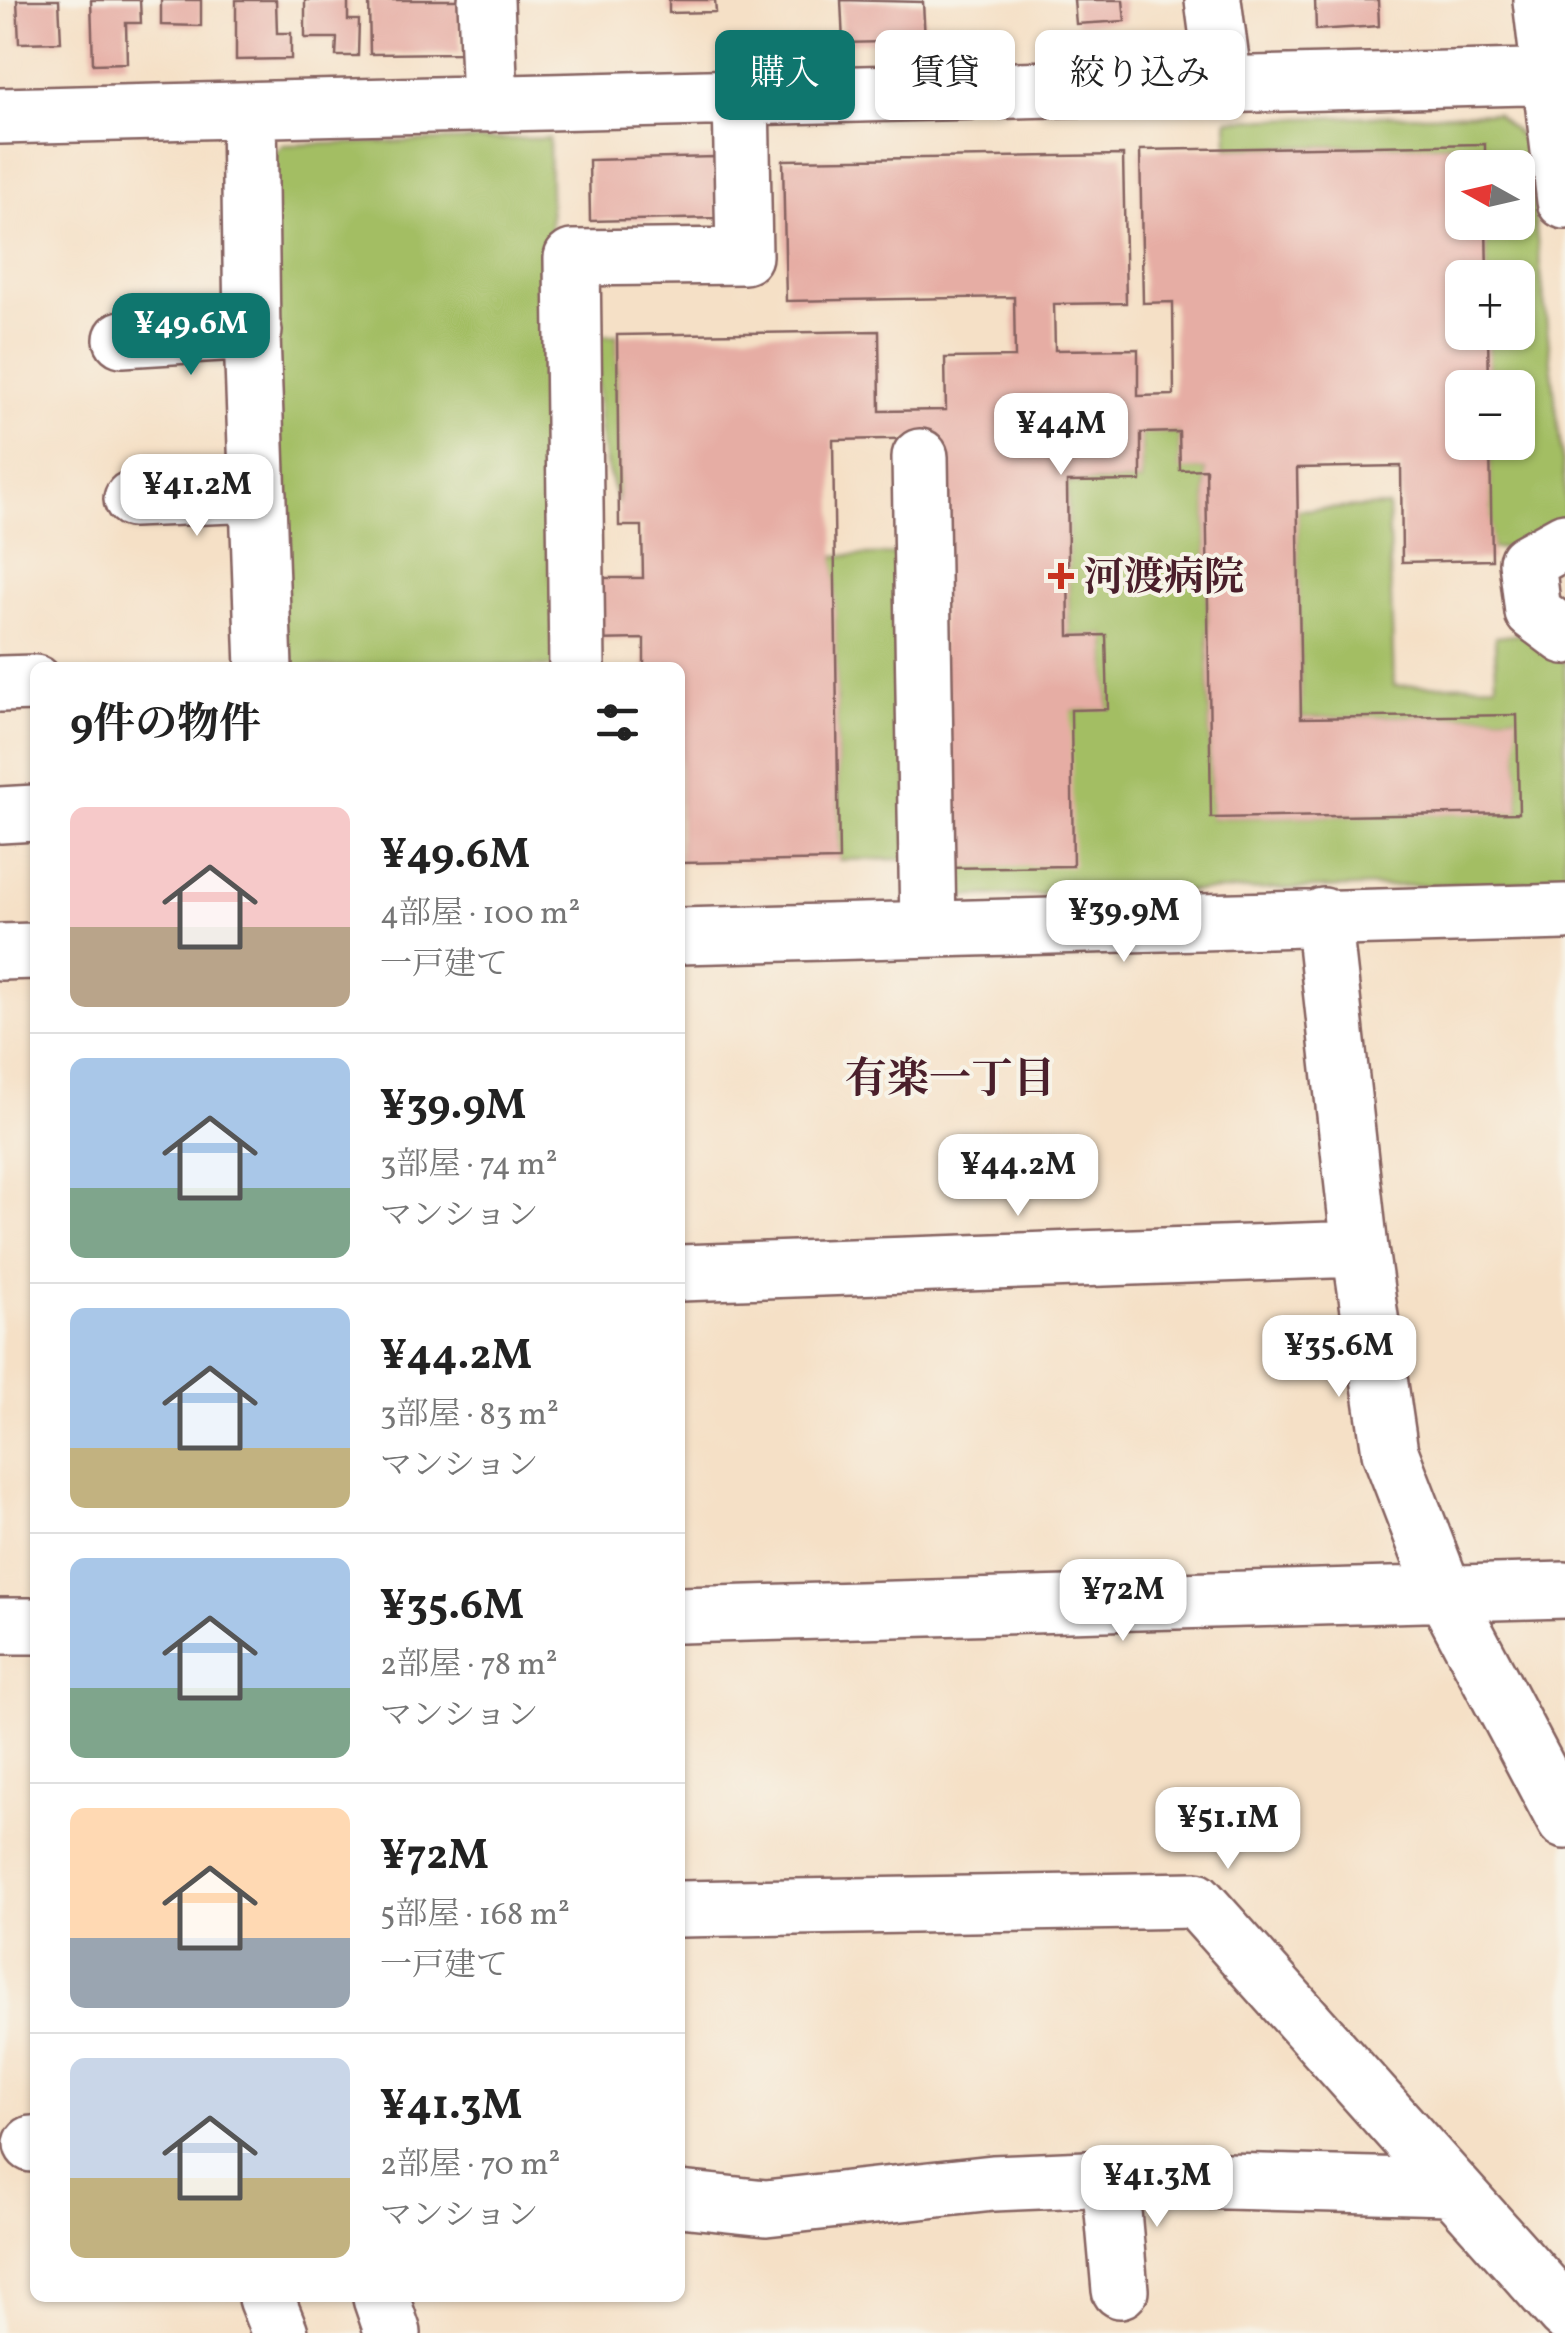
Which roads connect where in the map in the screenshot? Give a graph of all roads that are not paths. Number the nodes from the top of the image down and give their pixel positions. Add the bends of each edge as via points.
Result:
1 (486, 0) edge
2 (1213, 0) edge
3 (1541, 0) edge
4 (1217, 30) edge
5 (1557, 76) edge
6 (1245, 82) edge
7 (1035, 87) edge
8 (855, 93) edge
9 (715, 97) edge
10 (490, 104) junction
11 (248, 110) junction
12 (0, 116) edge
13 (741, 120) edge
14 (1565, 201) edge
15 (254, 332) junction
16 (122, 339) dead end
17 (920, 457) dead end
18 (258, 494) junction
19 (132, 498) dead end
20 (1565, 541) edge
21 (1565, 636) edge
22 (264, 662) edge
23 (577, 662) edge
24 (30, 682) edge
25 (0, 684) edge
26 (30, 813) edge
27 (0, 815) edge
28 (1565, 912) edge
29 (1322, 916) junction
30 (928, 928) junction
31 (685, 936) edge
32 (30, 951) edge
33 (0, 952) edge
34 (1360, 1250) junction
35 (685, 1273) edge
36 (1565, 1590) edge
37 (1444, 1592) junction
38 (685, 1615) edge
39 (0, 1626) edge
40 (30, 1626) edge
41 (1565, 1821) edge
42 (685, 1910) edge
43 (1110, 2178) junction
44 (1450, 2187) junction
45 (685, 2200) edge
46 (1120, 2290) dead end
47 (268, 2302) edge
48 (382, 2302) edge
49 (1565, 2313) edge
50 (280, 2333) edge
51 (393, 2333) edge

1 - 10 street
2 - 4 street
3 - 5 street
5 - 6 street
5 - 14 street
7 - 8 street
9 - 10 street
10 - 11 street
11 - 12 street
11 - 15 street
13 - 23 street via 744,256 572,258
15 - 16 street
15 - 18 street
17 - 30 street
18 - 19 street
18 - 22 street
20 - 21 street via 1527,562 1532,612
24 - 25 street
26 - 27 street
28 - 29 street
29 - 30 street
29 - 34 street
30 - 31 street
32 - 33 street
34 - 35 street
34 - 37 street via 1390,1452
36 - 37 street
37 - 38 street
37 - 41 street
39 - 40 street
42 - 44 street via 1196,1900
43 - 44 street
43 - 45 street via 993,2183 766,2208
43 - 46 street
44 - 49 street
47 - 50 street
48 - 51 street

